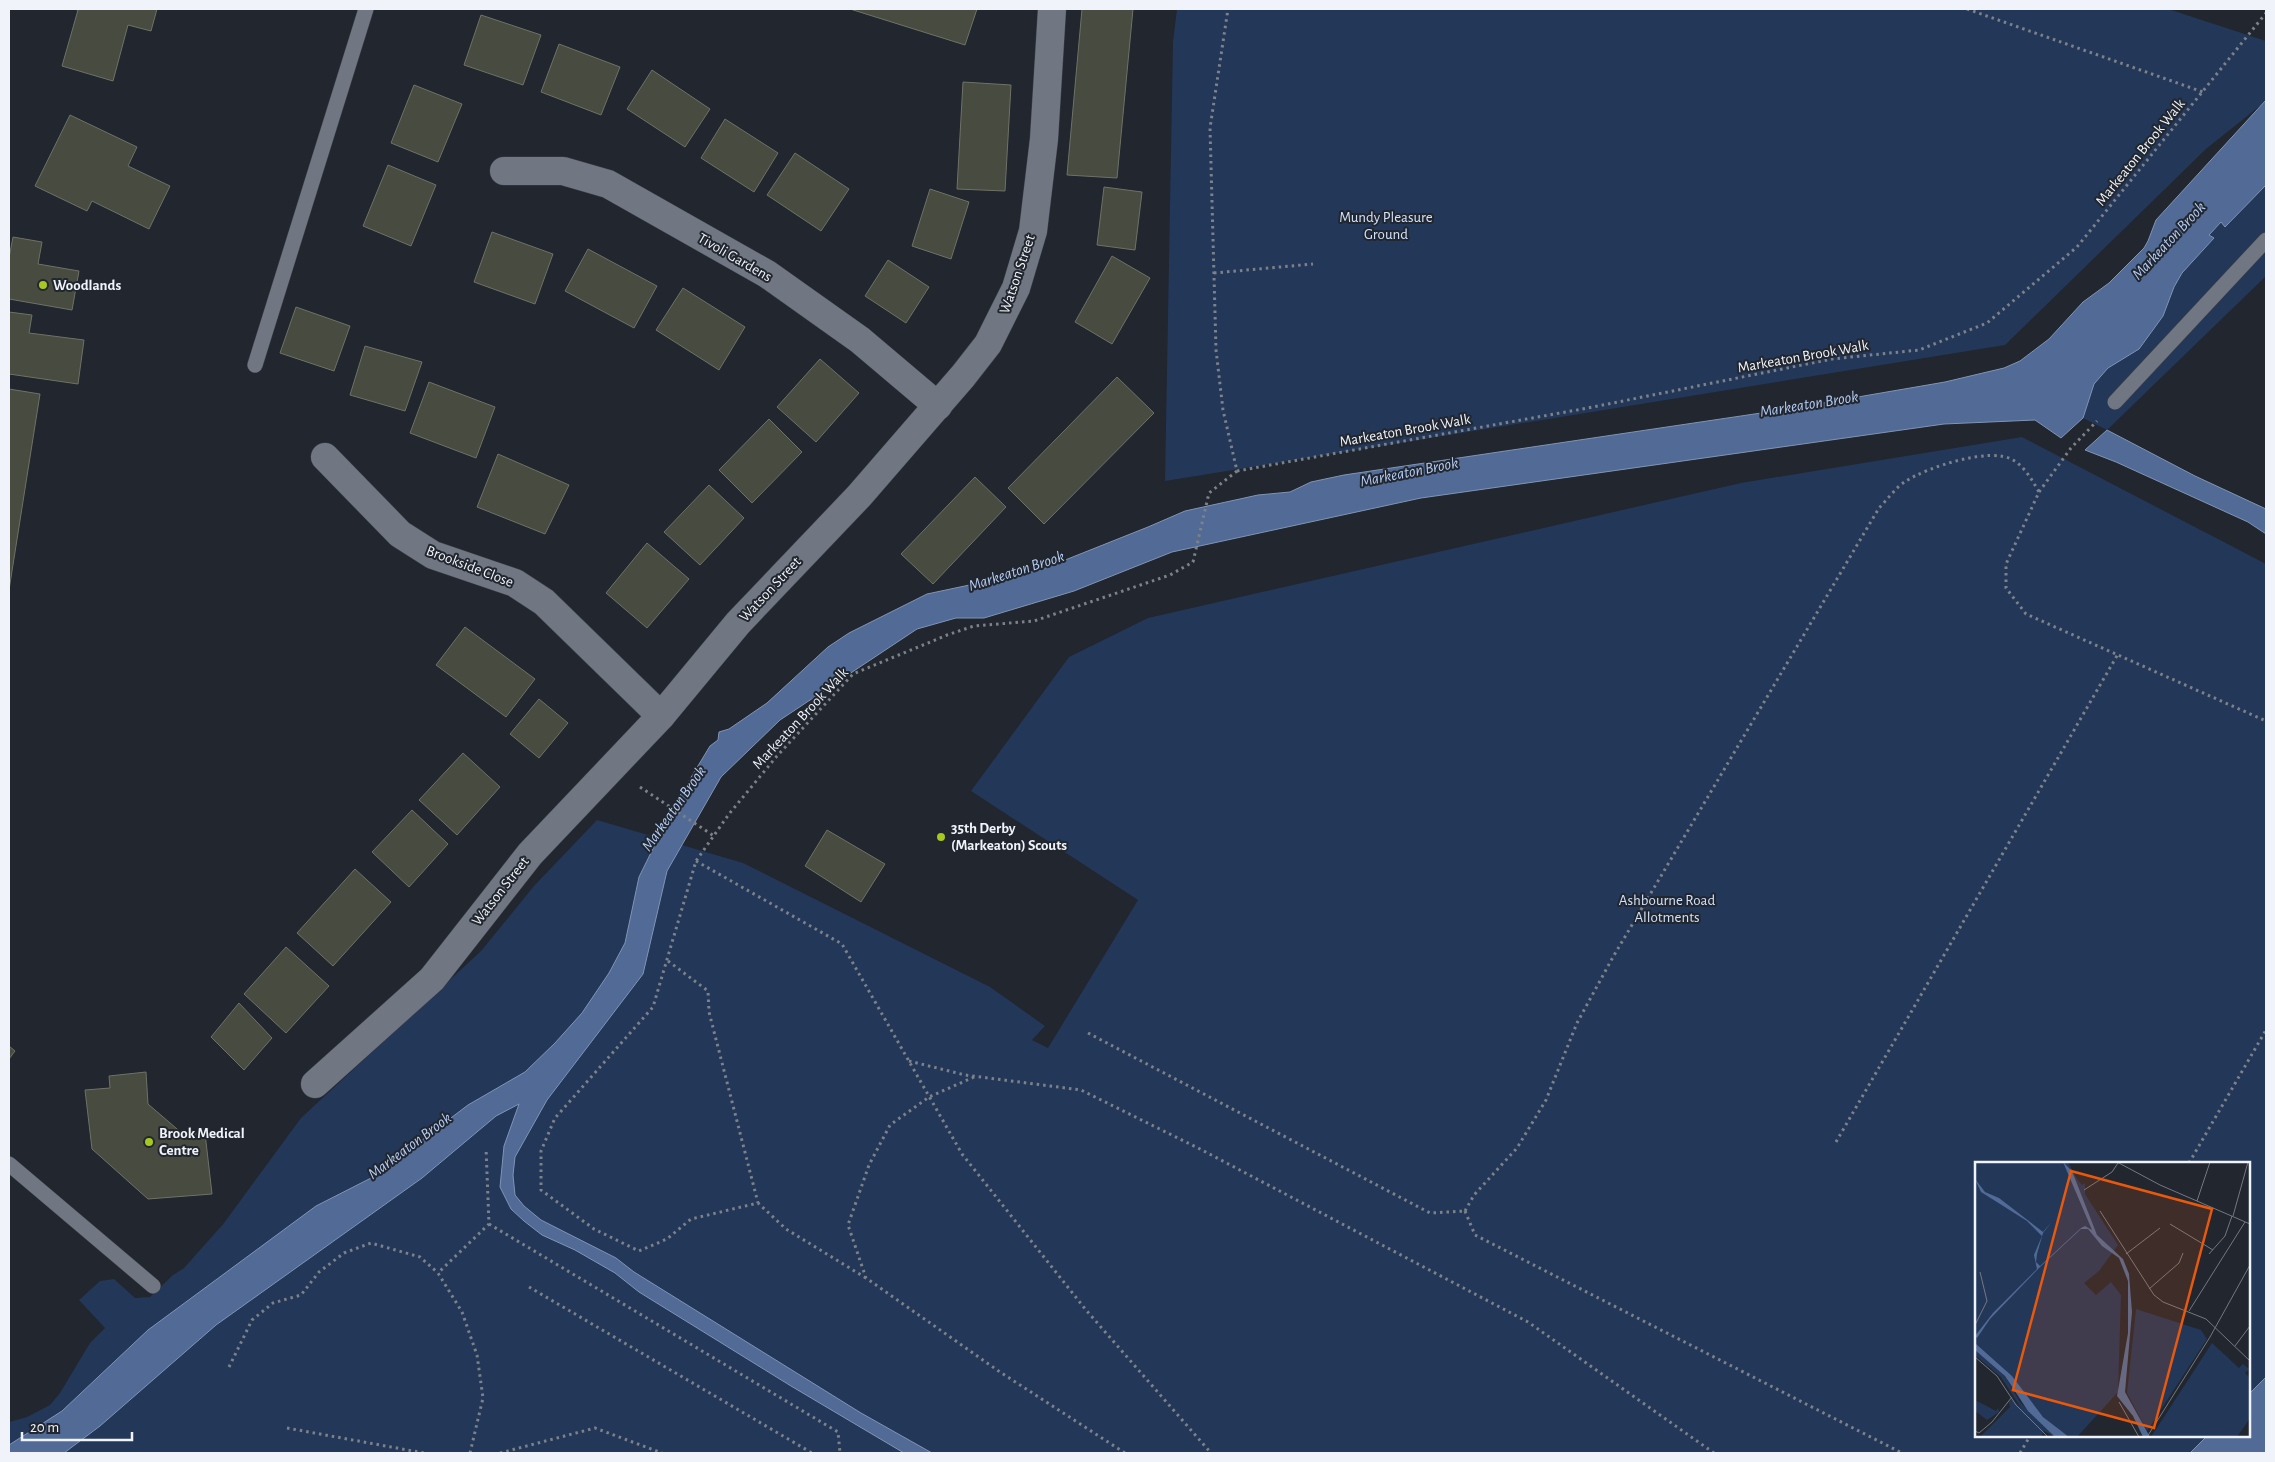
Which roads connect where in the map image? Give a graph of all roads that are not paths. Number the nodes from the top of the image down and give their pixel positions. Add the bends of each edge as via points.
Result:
1 (366, 9) edge
2 (1052, 9) edge
3 (504, 171) dead end
4 (2265, 244) edge
5 (255, 365) dead end
6 (2115, 402) road end
7 (938, 406) junction
8 (325, 457) dead end
9 (661, 716) junction
10 (315, 1084) dead end
11 (9, 1164) edge
12 (153, 1286) dead end

1 - 5 lane
2 - 7 street, Watson Street via 1039,186 1025,261 1006,310 988,344
3 - 7 street, Tivoli Gardens via 563,171 608,184 767,274 860,340
4 - 6 lane
7 - 9 street, Watson Street via 738,623
8 - 9 street, Brookside Close via 400,534 433,555 516,583 544,602
9 - 10 street, Watson Street via 530,854 432,979
11 - 12 lane

